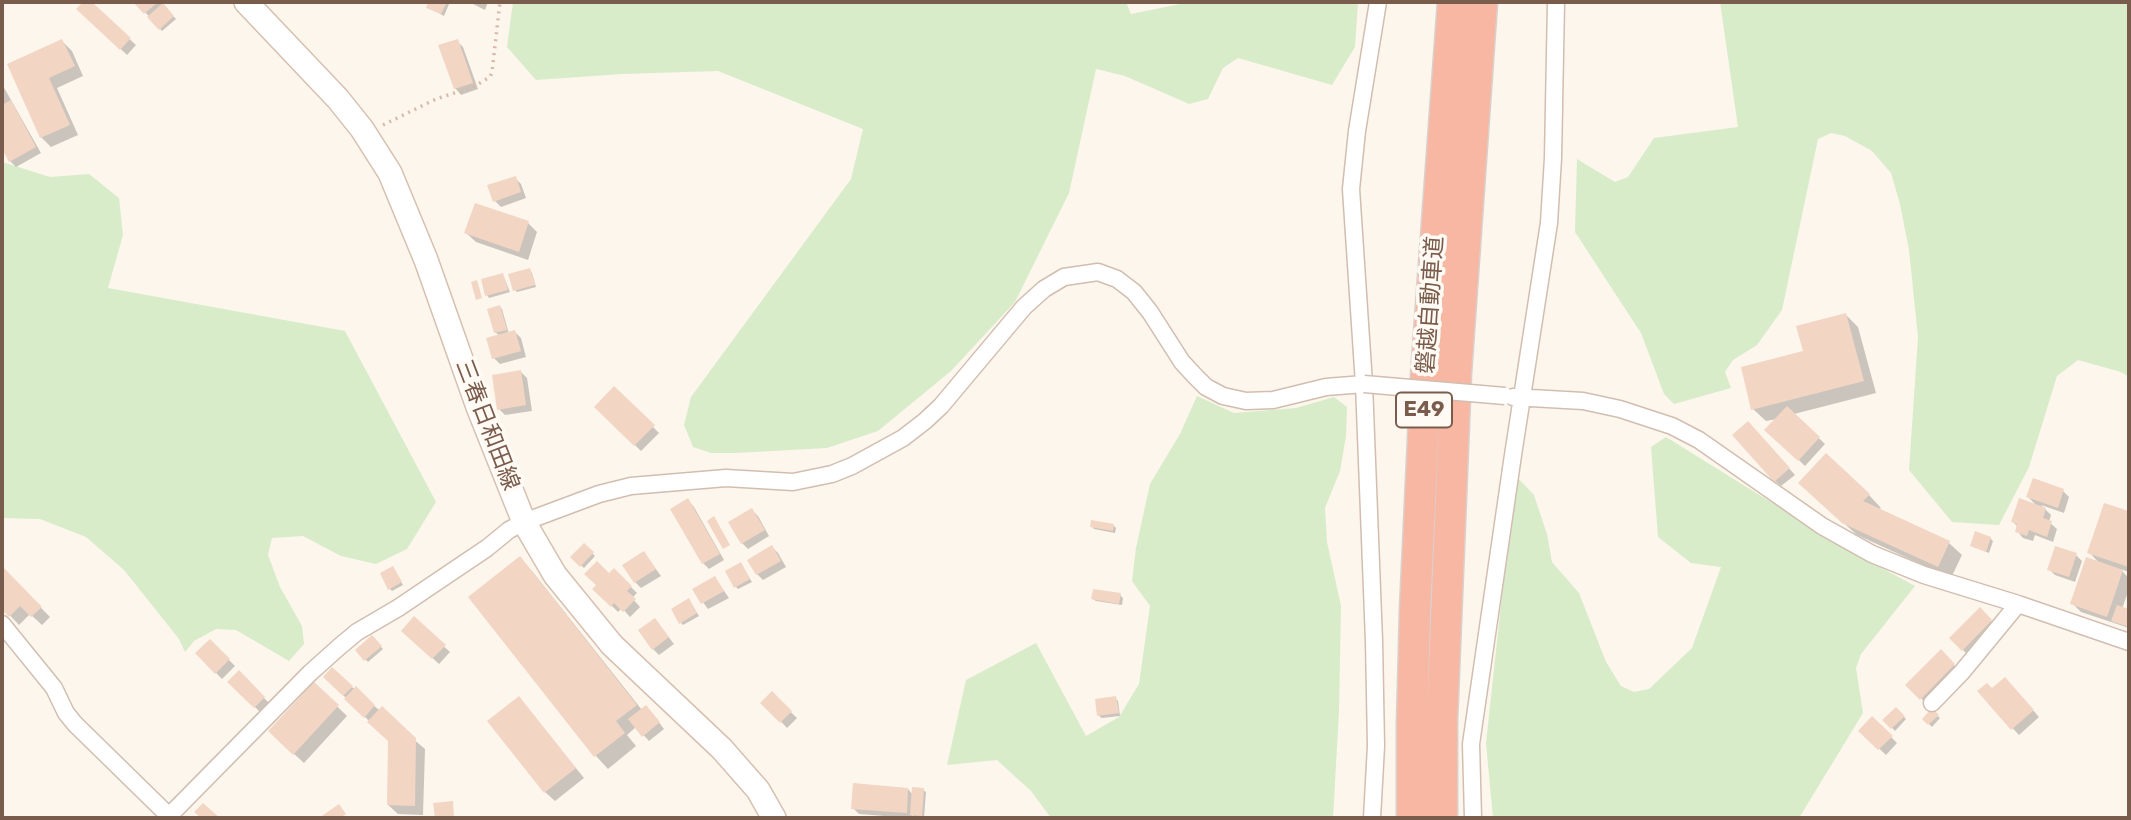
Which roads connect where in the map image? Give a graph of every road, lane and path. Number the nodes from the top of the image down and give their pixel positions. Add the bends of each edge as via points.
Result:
1 (246, 2) edge
2 (500, 2) edge
3 (1378, 2) edge
4 (1453, 2) edge
5 (1482, 2) edge
6 (1556, 2) edge
7 (366, 135) junction
8 (1364, 384) junction
9 (1522, 397) junction
10 (524, 522) junction
11 (2018, 604) junction
12 (2, 624) edge
13 (2129, 642) edge
14 (1932, 703) dead end
15 (168, 817) edge
16 (774, 818) edge
17 (1372, 818) edge
18 (1412, 818) edge
19 (1441, 818) edge
20 (1473, 818) edge

1 - 7 main road, 三春日和田線
2 - 7 path via 488,79 436,99
3 - 8 street via 1350,189
4 - 18 highway, 磐越自動車道 / E49 via 1426,375 1415,610
5 - 19 highway, 磐越自動車道 / E49 via 1455,386
6 - 9 street via 1549,223
7 - 10 main road, 三春日和田線 via 390,173 421,248
8 - 9 street, bridge
8 - 10 street via 1326,387 1273,400 1223,396 1206,387 1182,362 1134,292 1098,272 1077,274 1054,283 1024,307 925,421 852,466 793,482 726,478 631,485
8 - 17 street via 1375,720
9 - 11 street via 1583,401 1672,426 1872,554
9 - 20 street via 1471,744
10 - 15 street via 357,632 310,673
10 - 16 main road, 三春日和田線 via 555,575 611,645 722,749 758,790
11 - 13 street
11 - 14 street
12 - 15 street via 54,688 75,724

